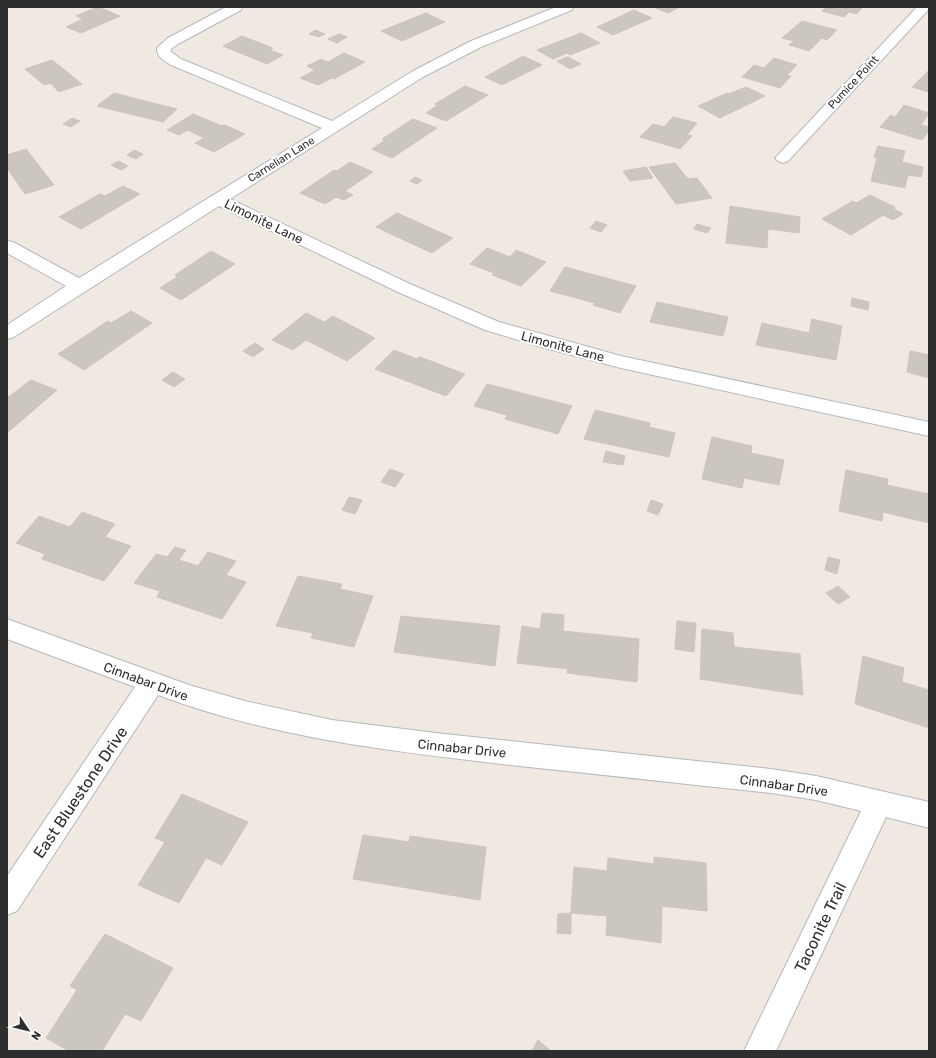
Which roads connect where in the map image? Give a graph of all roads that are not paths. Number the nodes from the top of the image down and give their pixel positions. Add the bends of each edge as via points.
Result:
1 (236, 7) edge
2 (567, 7) edge
3 (924, 7) edge
4 (333, 127) junction
5 (783, 158) dead end
6 (218, 199) junction
7 (7, 246) edge
8 (79, 286) junction
9 (7, 334) edge
10 (929, 429) edge
11 (7, 629) edge
12 (152, 684) junction
13 (879, 802) junction
14 (929, 815) edge
15 (7, 901) edge
16 (760, 1051) edge

1 - 4 street via 167,44 163,51 166,56
2 - 4 street, Carnelian Lane via 496,35 437,63
3 - 5 street, Pumice Point
4 - 6 street, Carnelian Lane
6 - 8 street, Carnelian Lane
6 - 10 street, Limonite Lane via 417,294 506,330 614,360
7 - 8 street
8 - 9 street, Carnelian Lane
11 - 12 street, Cinnabar Drive
12 - 13 street, Cinnabar Drive via 245,712 332,731 389,740 771,781
12 - 15 street, East Bluestone Drive
13 - 14 street, Cinnabar Drive
13 - 16 street, Taconite Trail

